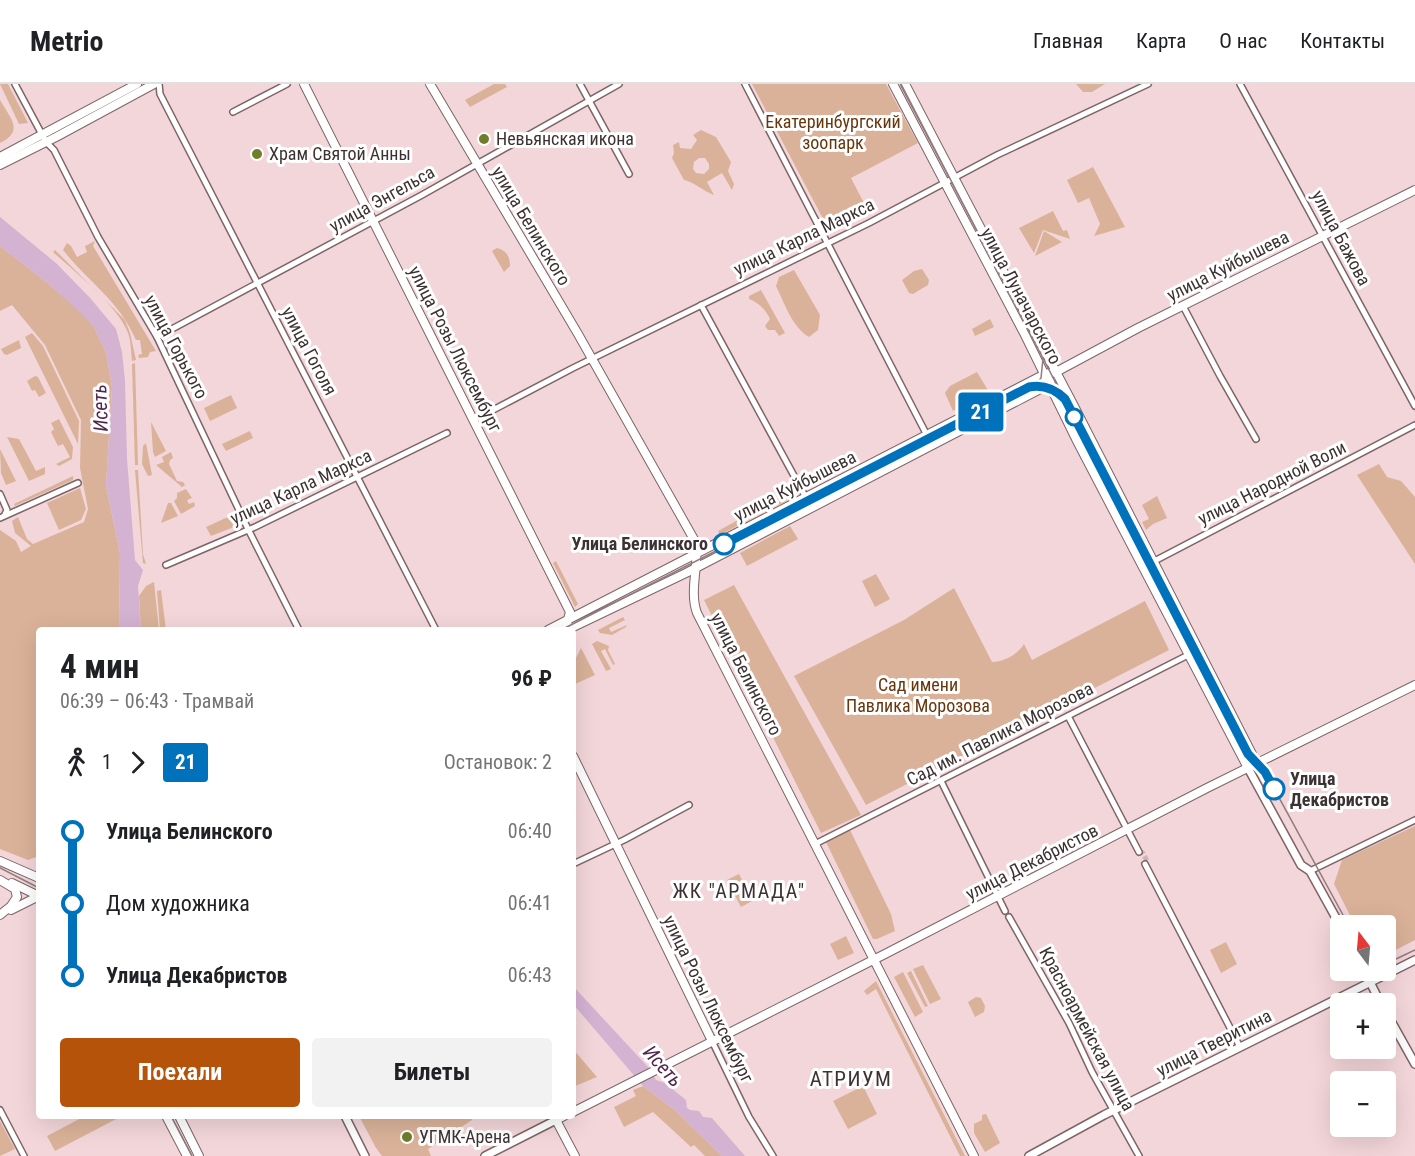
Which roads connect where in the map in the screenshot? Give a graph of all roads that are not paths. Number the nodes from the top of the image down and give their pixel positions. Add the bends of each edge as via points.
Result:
1 (15, 84) edge
2 (138, 84) edge
3 (154, 84) edge
4 (159, 84) edge
5 (287, 84) edge
6 (304, 84) edge
7 (430, 84) edge
8 (580, 84) edge
9 (619, 84) edge
10 (745, 84) edge
11 (893, 84) edge
12 (905, 84) edge
13 (1148, 84) edge
14 (1240, 84) edge
15 (589, 100) junction
16 (232, 112) dead end
17 (44, 139) junction
18 (0, 157) edge
19 (476, 164) junction
20 (0, 165) edge
21 (629, 174) dead end
22 (953, 177) junction
23 (944, 182) junction
24 (1415, 190) edge
25 (374, 221) junction
26 (1322, 236) junction
27 (828, 243) junction
28 (257, 284) junction
29 (701, 306) junction
30 (1184, 306) junction
31 (157, 337) junction
32 (592, 359) junction
33 (1056, 372) junction
34 (1045, 374) junction
35 (1050, 384) junction
36 (1415, 406) edge
37 (474, 420) junction
38 (1415, 425) edge
39 (447, 433) dead end
40 (927, 435) junction
41 (1256, 439) dead end
42 (932, 445) junction
43 (358, 477) junction
44 (78, 483) dead end
45 (0, 494) edge
46 (806, 498) junction
47 (811, 507) junction
48 (2, 517) edge
49 (248, 529) junction
50 (698, 553) junction
51 (1153, 562) junction
52 (166, 565) dead end
53 (698, 567) junction
54 (1143, 567) junction
55 (571, 616) junction
56 (585, 621) junction
57 (297, 627) edge
58 (434, 627) edge
59 (553, 627) edge
60 (567, 627) edge
61 (572, 627) edge
62 (1198, 650) junction
63 (1189, 655) junction
64 (1415, 685) edge
65 (1068, 716) junction
66 (576, 762) edge
67 (1251, 767) junction
68 (941, 781) junction
69 (688, 805) dead end
70 (1415, 820) edge
71 (1127, 829) junction
72 (616, 843) junction
73 (815, 844) junction
74 (1139, 852) tunnel mouth
75 (0, 861) edge
76 (576, 863) edge
77 (1146, 864) tunnel mouth
78 (11, 866) junction
79 (1310, 871) junction
80 (36, 873) edge
81 (36, 877) edge
82 (0, 879) edge
83 (36, 893) edge
84 (36, 895) edge
85 (998, 896) junction
86 (36, 903) edge
87 (1005, 911) dead end
88 (0, 915) edge
89 (1334, 915) edge
90 (1009, 917) dead end
91 (874, 960) junction
92 (1415, 960) edge
93 (1396, 969) edge
94 (1369, 981) joint
95 (1375, 993) edge
96 (1396, 1030) edge
97 (712, 1041) junction
98 (1240, 1047) junction
99 (1415, 1064) edge
100 (0, 1110) edge
101 (576, 1110) edge
102 (1114, 1111) junction
103 (168, 1119) edge
104 (180, 1119) edge
105 (346, 1119) edge
106 (556, 1120) joint
107 (24, 1156) edge
108 (187, 1156) edge
109 (199, 1156) edge
110 (365, 1156) edge
111 (485, 1156) edge
112 (575, 1156) edge
113 (773, 1156) edge
114 (974, 1156) edge
115 (1029, 1156) edge
116 (1139, 1156) edge

1 - 17 street, улица Горького
2 - 17 main road
3 - 17 main road
4 - 28 street, улица Гоголя via 160,94
5 - 16 street
6 - 25 main road, улица Розы Люксембург
7 - 19 main road, улица Белинского
8 - 15 street
9 - 15 street, улица Энгельса
10 - 27 street
11 - 23 main road, улица Луначарского
12 - 22 main road, улица Луначарского
13 - 22 street, улица Карла Маркса
14 - 26 street, улица Бажова
15 - 19 street, улица Энгельса
15 - 21 street
17 - 18 main road
17 - 20 main road
17 - 31 street, улица Горького via 54,150 88,220
19 - 25 street, улица Энгельса
19 - 32 main road, улица Белинского
22 - 23 street, улица Карла Маркса
22 - 33 main road, улица Луначарского
23 - 27 street, улица Карла Маркса
23 - 34 main road, улица Луначарского
24 - 26 main road, улица Куйбышева
25 - 28 street, улица Энгельса
25 - 37 main road, улица Розы Люксембург
26 - 30 main road, улица Куйбышева
26 - 36 street, улица Бажова
27 - 29 street, улица Карла Маркса
27 - 40 street
28 - 31 street, улица Энгельса
28 - 43 street, улица Гоголя
29 - 32 street, улица Карла Маркса
29 - 46 street
30 - 33 main road, улица Куйбышева
30 - 41 street
31 - 49 street, улица Горького
32 - 37 street, улица Карла Маркса
32 - 50 main road, улица Белинского via 696,543
33 - 34 main road, улица Куйбышева
33 - 35 main road
33 - 51 main road, улица Луначарского
34 - 35 main road, улица Луначарского
34 - 40 main road, улица Куйбышева
35 - 42 main road, улица Куйбышева
35 - 54 main road, улица Луначарского
37 - 55 main road, улица Розы Люксембург
38 - 51 street, улица Народной Воли
39 - 43 street, улица Карла Маркса
40 - 42 street
40 - 46 main road, улица Куйбышева
42 - 47 main road, улица Куйбышева
43 - 49 street, улица Карла Маркса
43 - 58 street, улица Гоголя
44 - 48 street
45 - 48 street via 7,510
46 - 47 street
46 - 50 main road, улица Куйбышева
47 - 53 main road, улица Куйбышева
49 - 52 street, улица Карла Маркса
49 - 57 street, улица Горького
50 - 53 main road, улица Белинского
50 - 55 main road, улица Куйбышева
51 - 54 street, улица Народной Воли
51 - 62 main road, улица Луначарского
53 - 56 main road, улица Куйбышева
53 - 73 main road, улица Белинского via 694,598 697,613
54 - 63 main road, улица Луначарского
55 - 56 main road
55 - 59 main road, улица Куйбышева
55 - 60 main road
56 - 61 main road, улица Куйбышева
62 - 63 street, Сад им. Павлика Морозова
62 - 67 main road, улица Луначарского via 1252,754
63 - 65 street, Сад им. Павлика Морозова
63 - 67 main road, улица Луначарского
64 - 67 main road, улица Декабристов
65 - 68 street, Сад им. Павлика Морозова
65 - 71 street
66 - 72 main road, улица Розы Люксембург
67 - 71 main road, улица Декабристов
67 - 79 street, улица Луначарского via 1301,865
68 - 73 street, Сад им. Павлика Морозова
68 - 85 street
69 - 72 street
70 - 79 street
71 - 74 street
71 - 85 main road, улица Декабристов
72 - 76 street
72 - 97 main road, улица Розы Люксембург
73 - 91 main road, улица Белинского
75 - 78 main road
77 - 98 street
78 - 80 main road
78 - 81 main road
79 - 89 street, улица Луначарского
82 - 83 main road
82 - 88 main road via 17,895
84 - 88 main road
85 - 87 street
85 - 91 main road, улица Декабристов
86 - 88 main road
90 - 102 street, Красноармейская улица
91 - 97 main road, улица Декабристов
91 - 114 main road, улица Белинского
92 - 93 street, улица Тверитина
94 - 95 street
94 - 98 street, улица Тверитина
96 - 99 street
97 - 101 main road, улица Декабристов
97 - 113 street, улица Розы Люксембург via 749,1118
98 - 102 street, улица Тверитина
100 - 107 street
102 - 115 street, улица Тверитина
102 - 116 street, Красноармейская улица
103 - 108 main road
104 - 109 main road
105 - 110 street
106 - 111 street
106 - 112 main road

